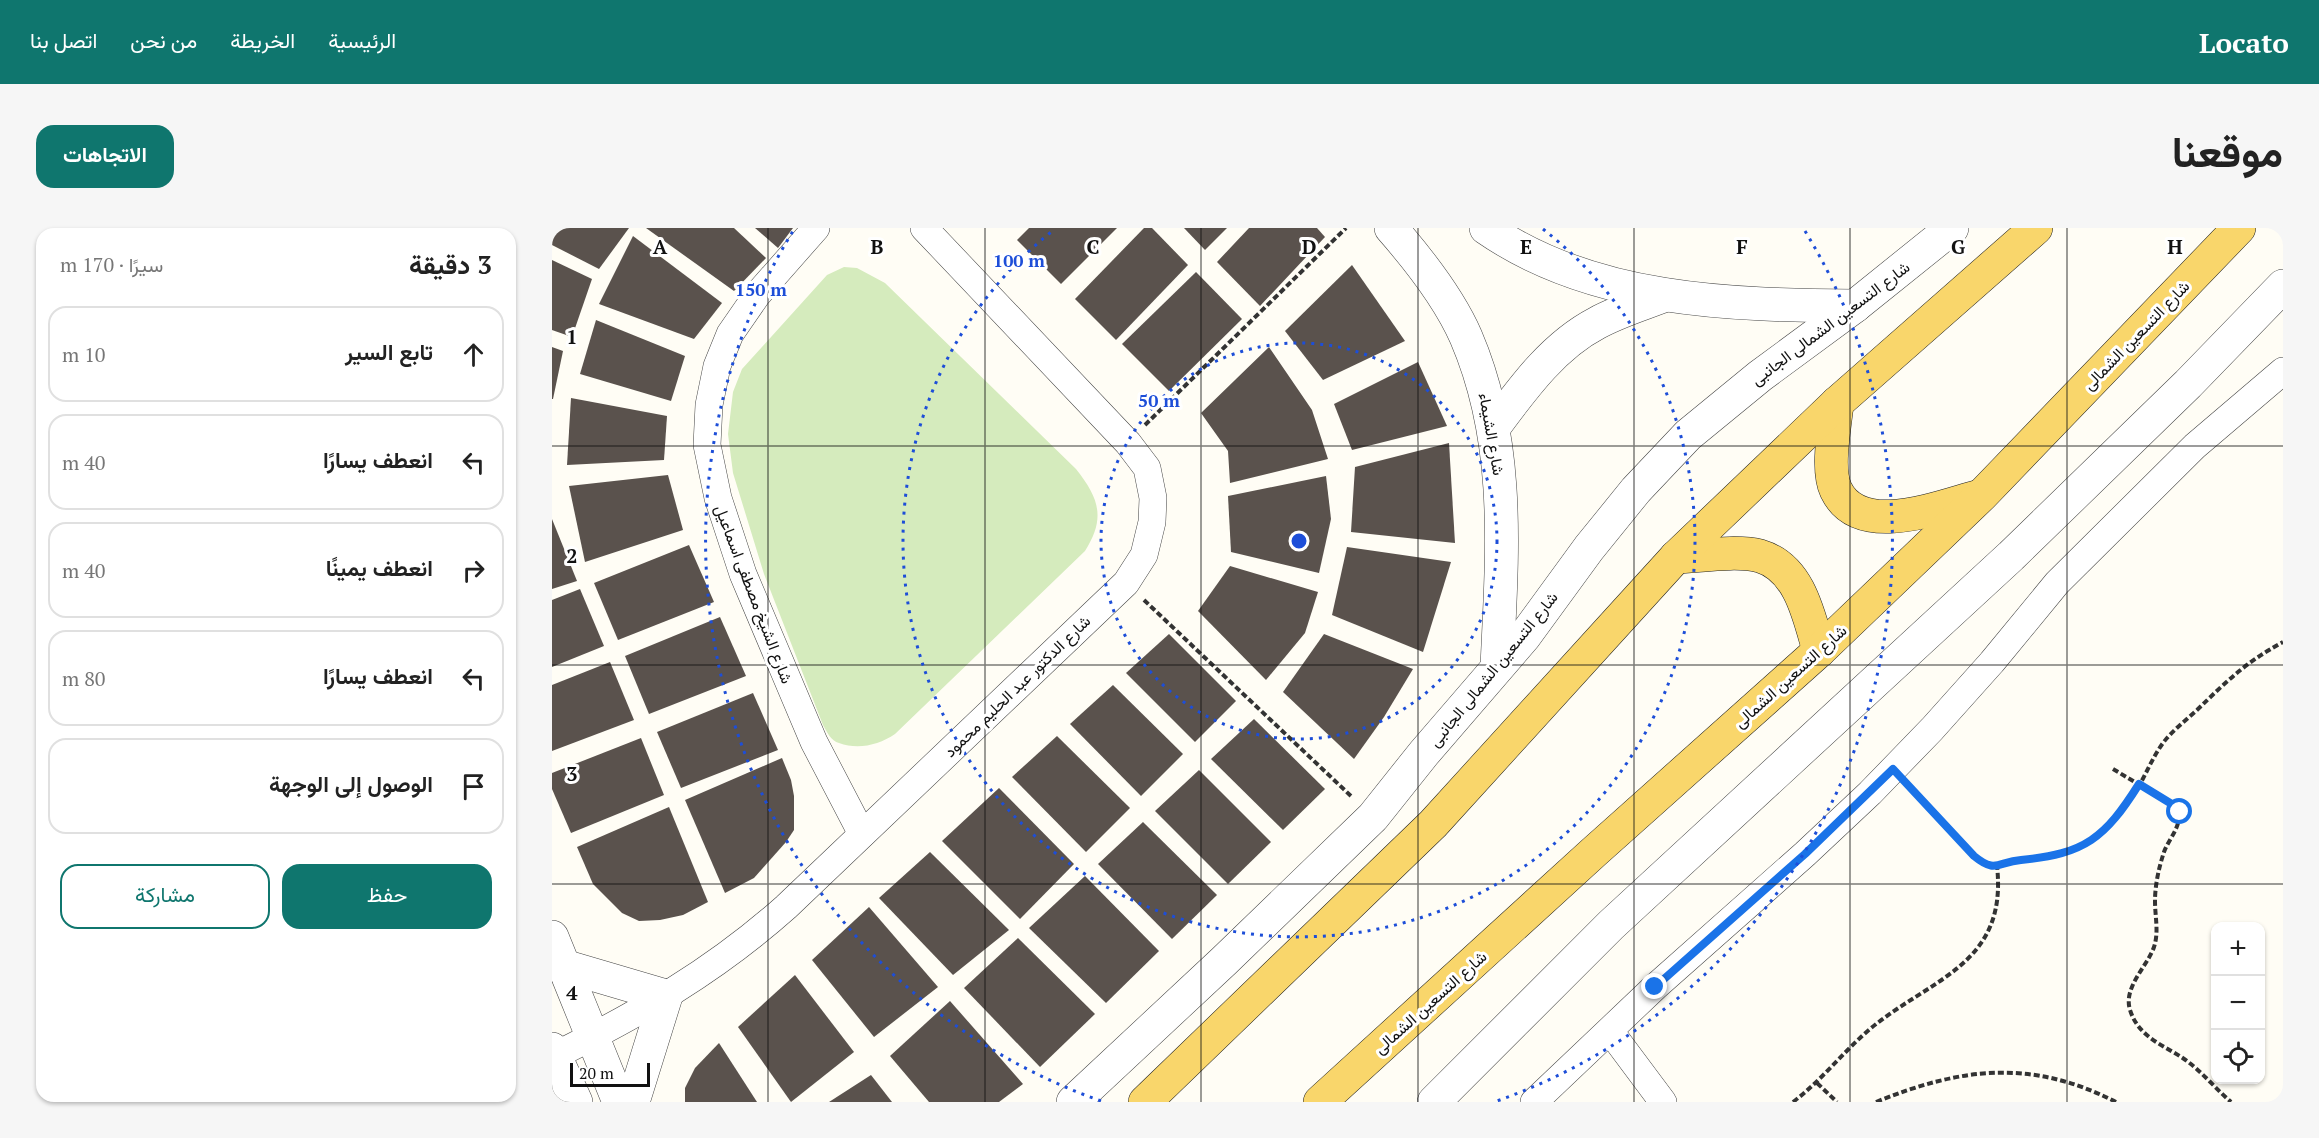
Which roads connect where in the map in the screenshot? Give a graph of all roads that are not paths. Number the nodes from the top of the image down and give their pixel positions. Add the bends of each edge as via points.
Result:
1 (816, 228) edge
2 (924, 228) edge
3 (1391, 228) edge
4 (1486, 228) edge
5 (1952, 228) edge
6 (2036, 228) edge
7 (2239, 228) edge
8 (2283, 286) edge
9 (1666, 295) junction
10 (1855, 306) junction
11 (2283, 371) edge
12 (1837, 403) junction
13 (1494, 427) junction
14 (1982, 495) junction
15 (1676, 557) junction
16 (1820, 651) junction
17 (1497, 667) junction
18 (862, 834) junction
19 (552, 937) edge
20 (564, 966) junction
21 (666, 996) junction
22 (1610, 1031) junction
23 (593, 1037) junction
24 (553, 1054) edge
25 (576, 1102) edge
26 (620, 1102) edge
27 (633, 1102) edge
28 (1073, 1102) edge
29 (1145, 1102) edge
30 (1320, 1102) edge
31 (1434, 1102) edge
32 (1534, 1102) edge
33 (1663, 1102) edge

1 - 18 street, شارع الشيخ مصطفى اسماعيل via 757,295 730,334 717,366 709,405 707,445 718,498 743,574 814,742
2 - 18 street, شارع الدكتور عبد الحليم محمود via 1128,443 1147,468 1153,498 1152,522 1144,555 1126,583
3 - 13 street, شارع الشيماء via 1442,294 1466,336
4 - 9 street via 1552,265 1604,282
5 - 10 street, شارع التسعين الشمالى الجانبى
6 - 12 main road
7 - 14 main road, شارع التسعين الشمالى
8 - 31 street via 2011,556 1611,925
9 - 10 street via 1780,305
9 - 13 street via 1595,323 1563,347 1538,370
10 - 17 street, شارع التسعين الشمالى الجانبى via 1688,435 1588,548 1524,637
11 - 22 street via 2195,446 2057,583 1992,662 1893,769
12 - 14 main road via 1832,467 1836,490 1850,507 1869,516 1896,517
12 - 15 main road
13 - 17 street, شارع الشيماء via 1502,485
14 - 16 main road, شارع التسعين الشمالى
15 - 16 main road via 1760,556 1780,566 1795,584 1806,607
15 - 29 main road via 1433,824
16 - 30 main road, شارع التسعين الشمالى
17 - 28 street, شارع التسعين الشمالى الجانبى via 1373,817
18 - 21 street, شارع الدكتور عبد الحليم محمود via 748,940
19 - 20 street
20 - 21 street
20 - 23 street
21 - 23 street, شارع الدكتور عبد الحليم محمود
21 - 27 street
22 - 32 street
22 - 33 street
23 - 24 street, شارع الدكتور عبد الحليم محمود
23 - 26 street
24 - 25 street

